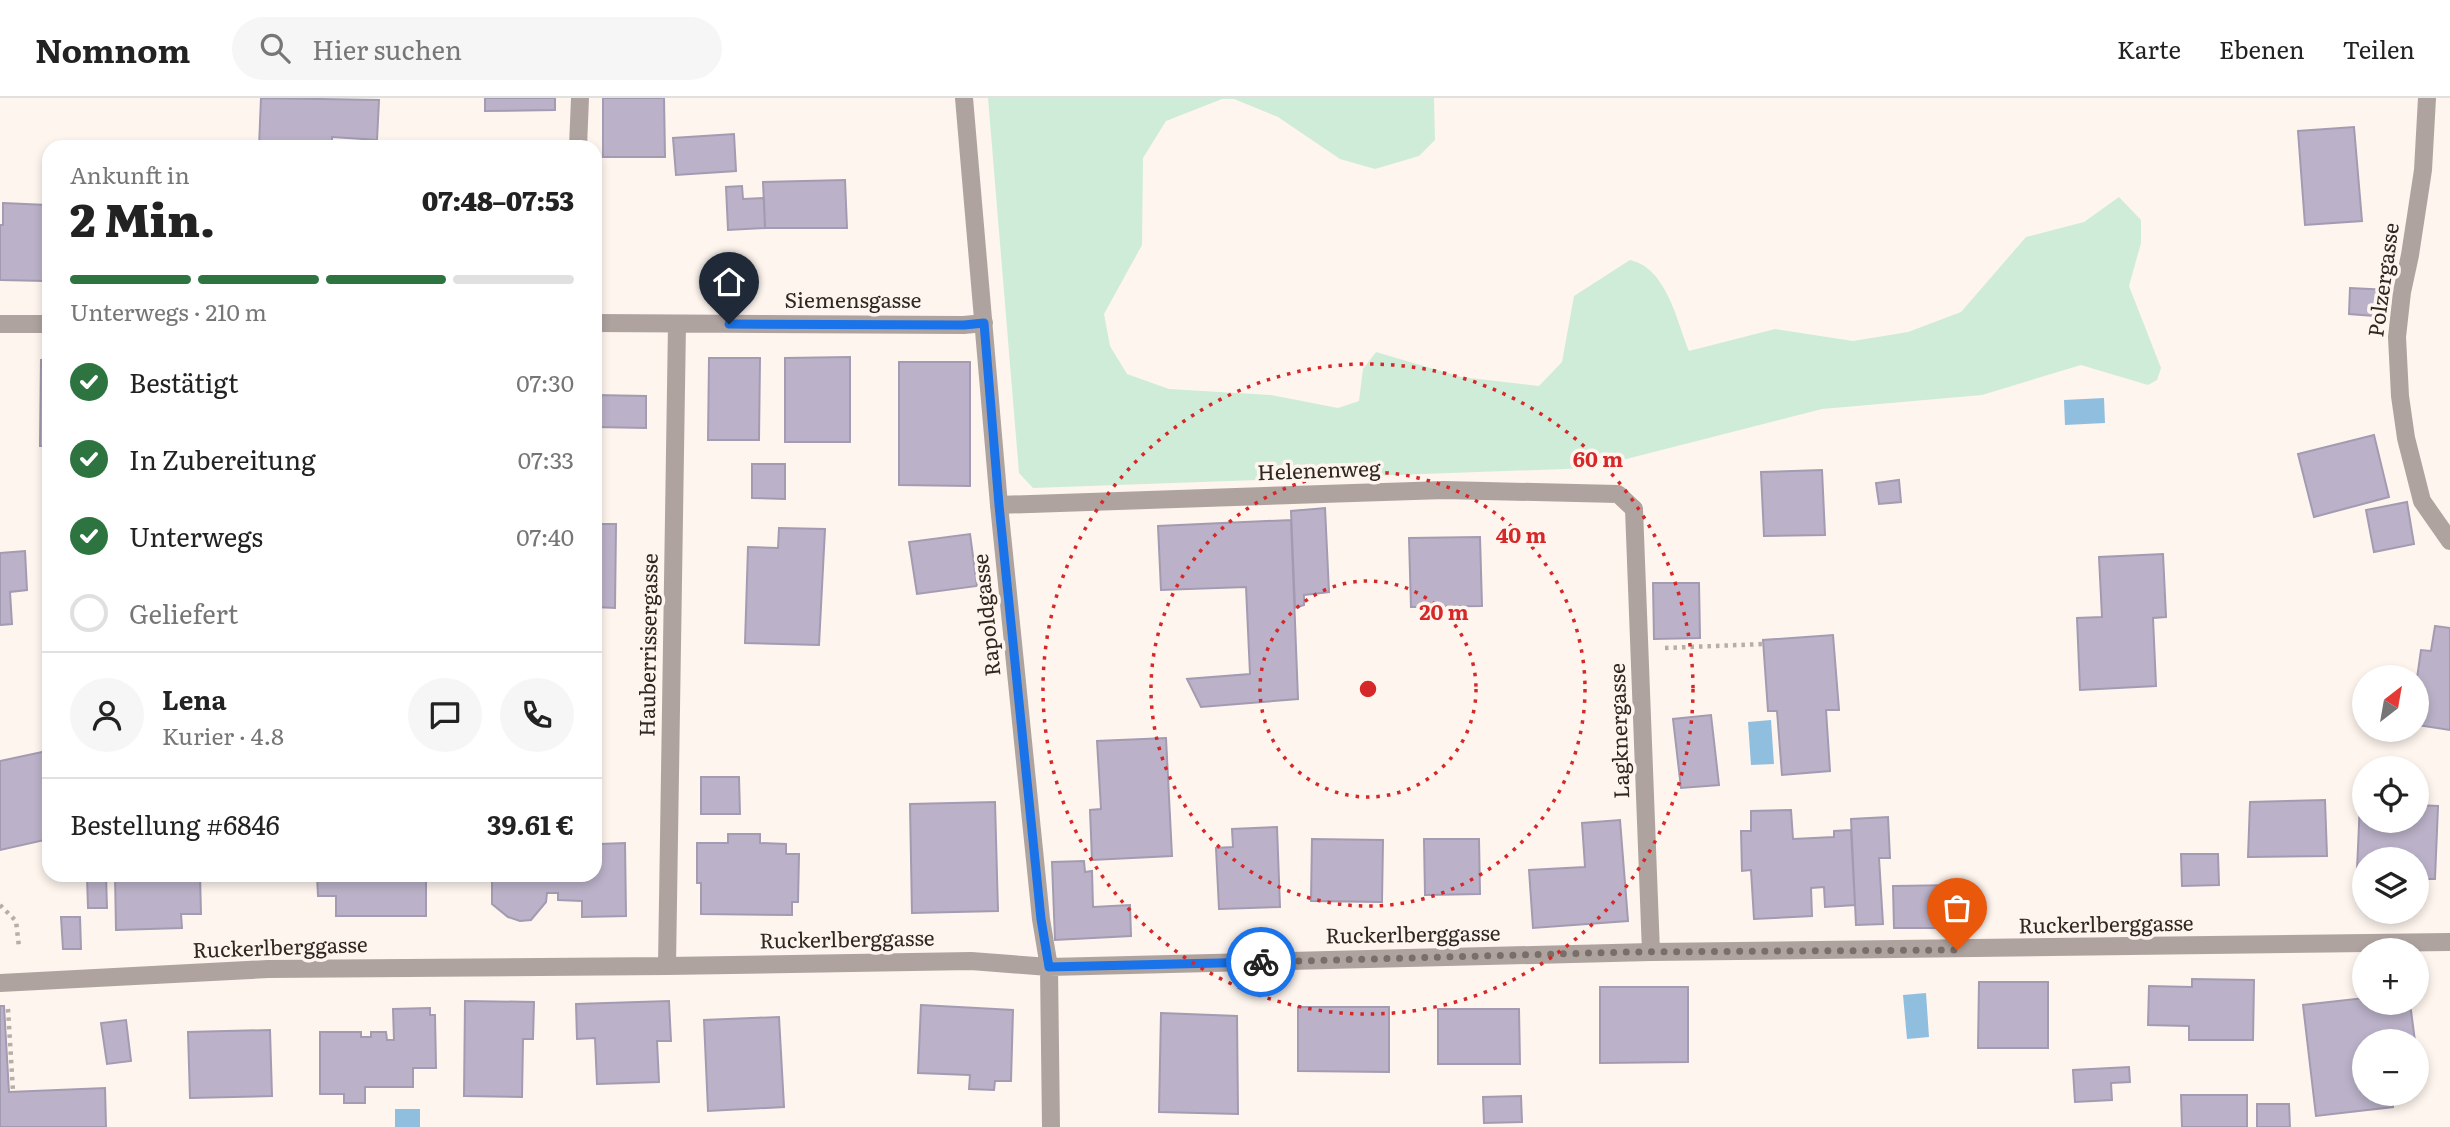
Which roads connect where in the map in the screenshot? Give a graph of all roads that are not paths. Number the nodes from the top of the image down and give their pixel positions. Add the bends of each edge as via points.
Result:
1 (580, 98) edge
2 (964, 98) edge
3 (2427, 98) edge
4 (578, 140) edge
5 (602, 323) edge
6 (984, 323) junction
7 (0, 324) edge
8 (42, 324) edge
9 (677, 324) junction
10 (999, 505) junction
11 (1634, 509) joint
12 (2450, 541) edge
13 (2450, 942) edge
14 (1651, 952) junction
15 (667, 966) junction
16 (1049, 967) junction
17 (0, 983) edge
18 (1051, 1127) edge

1 - 4 street
2 - 6 street, Rapoldgasse
3 - 12 street, Polzergasse via 2423,170 2397,337 2400,396 2422,501
5 - 9 street, Siemensgasse
6 - 9 street, Siemensgasse
6 - 10 street, Rapoldgasse
7 - 8 street
9 - 15 street, Hauberrissergasse
10 - 11 street, Helenenweg via 1444,490 1618,494
10 - 16 street, Rapoldgasse
11 - 14 street, Lagknergasse
13 - 14 street, Ruckerlberggasse
14 - 16 street, Ruckerlberggasse
15 - 16 street, Ruckerlberggasse via 971,961
15 - 17 street, Ruckerlberggasse via 268,969
16 - 18 street, Rapoldgasse

